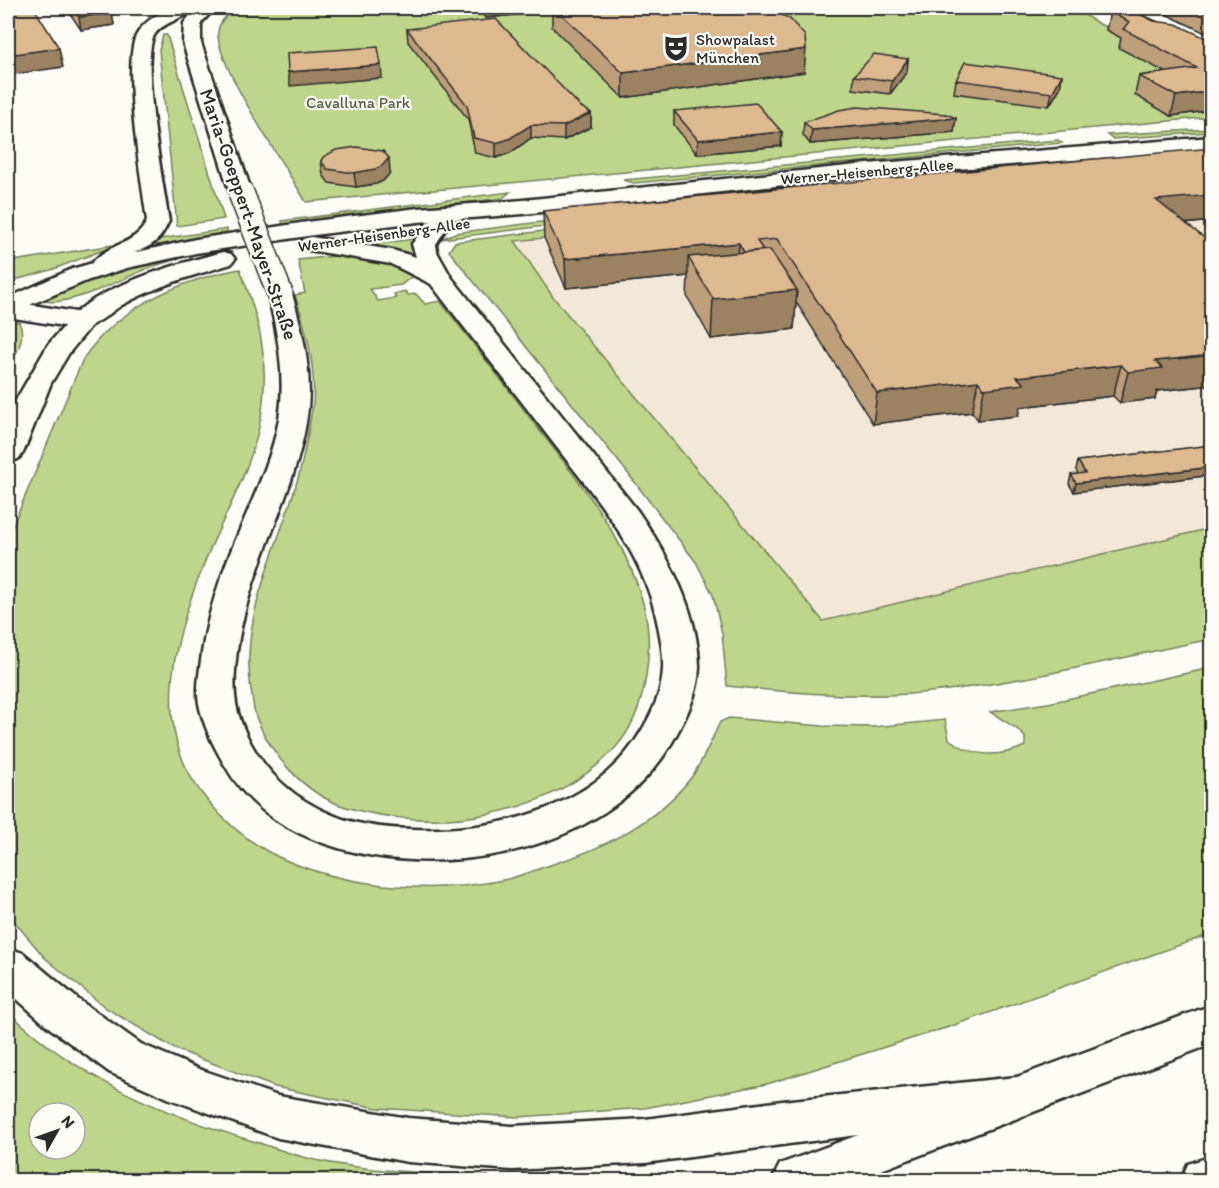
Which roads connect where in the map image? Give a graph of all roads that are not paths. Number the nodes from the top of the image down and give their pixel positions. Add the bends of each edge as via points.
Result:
1 (184, 8) edge
2 (207, 8) edge
3 (1144, 8) edge
4 (1212, 40) edge
5 (1212, 143) edge
6 (523, 207) junction
7 (436, 227) junction
8 (310, 244) junction
9 (101, 267) junction
10 (440, 279) junction
11 (8, 308) edge
12 (82, 321) junction
13 (8, 453) edge
14 (8, 965) edge
15 (1212, 1024) edge
16 (1016, 1097) junction
17 (1212, 1178) edge
18 (797, 1180) edge
19 (1205, 1180) edge

1 - 9 main road via 152,27 140,48 158,221 152,236 113,255
2 - 10 main road, Maria-Goeppert-Mayer-Straße, bridge via 191,23 192,43 280,294 296,357 293,420 281,468 239,571 225,619 217,701 246,773 273,797 307,820 351,836 398,843 448,844 493,839 579,812 613,790 638,767 661,734 675,698 681,667 666,589 626,517
3 - 4 main road
5 - 6 main road, Werner-Heisenberg-Allee via 867,170
6 - 7 main road, Werner-Heisenberg-Allee via 481,220
6 - 9 main road, Werner-Heisenberg-Allee via 471,208 221,241
7 - 8 main road, Werner-Heisenberg-Allee
7 - 10 main road, Maria-Goeppert-Mayer-Straße via 424,244
8 - 10 main road, Maria-Goeppert-Mayer-Straße via 386,256 418,266
8 - 12 main road, Werner-Heisenberg-Allee via 226,258 172,274 114,298
9 - 11 main road, Werner-Heisenberg-Allee via 31,294
11 - 12 main road, Werner-Heisenberg-Allee
12 - 13 main road via 61,342
14 - 16 main road via 63,1013 125,1058 186,1085 278,1117 408,1140 512,1148 645,1141
15 - 16 main road
16 - 18 main road
17 - 19 main road

